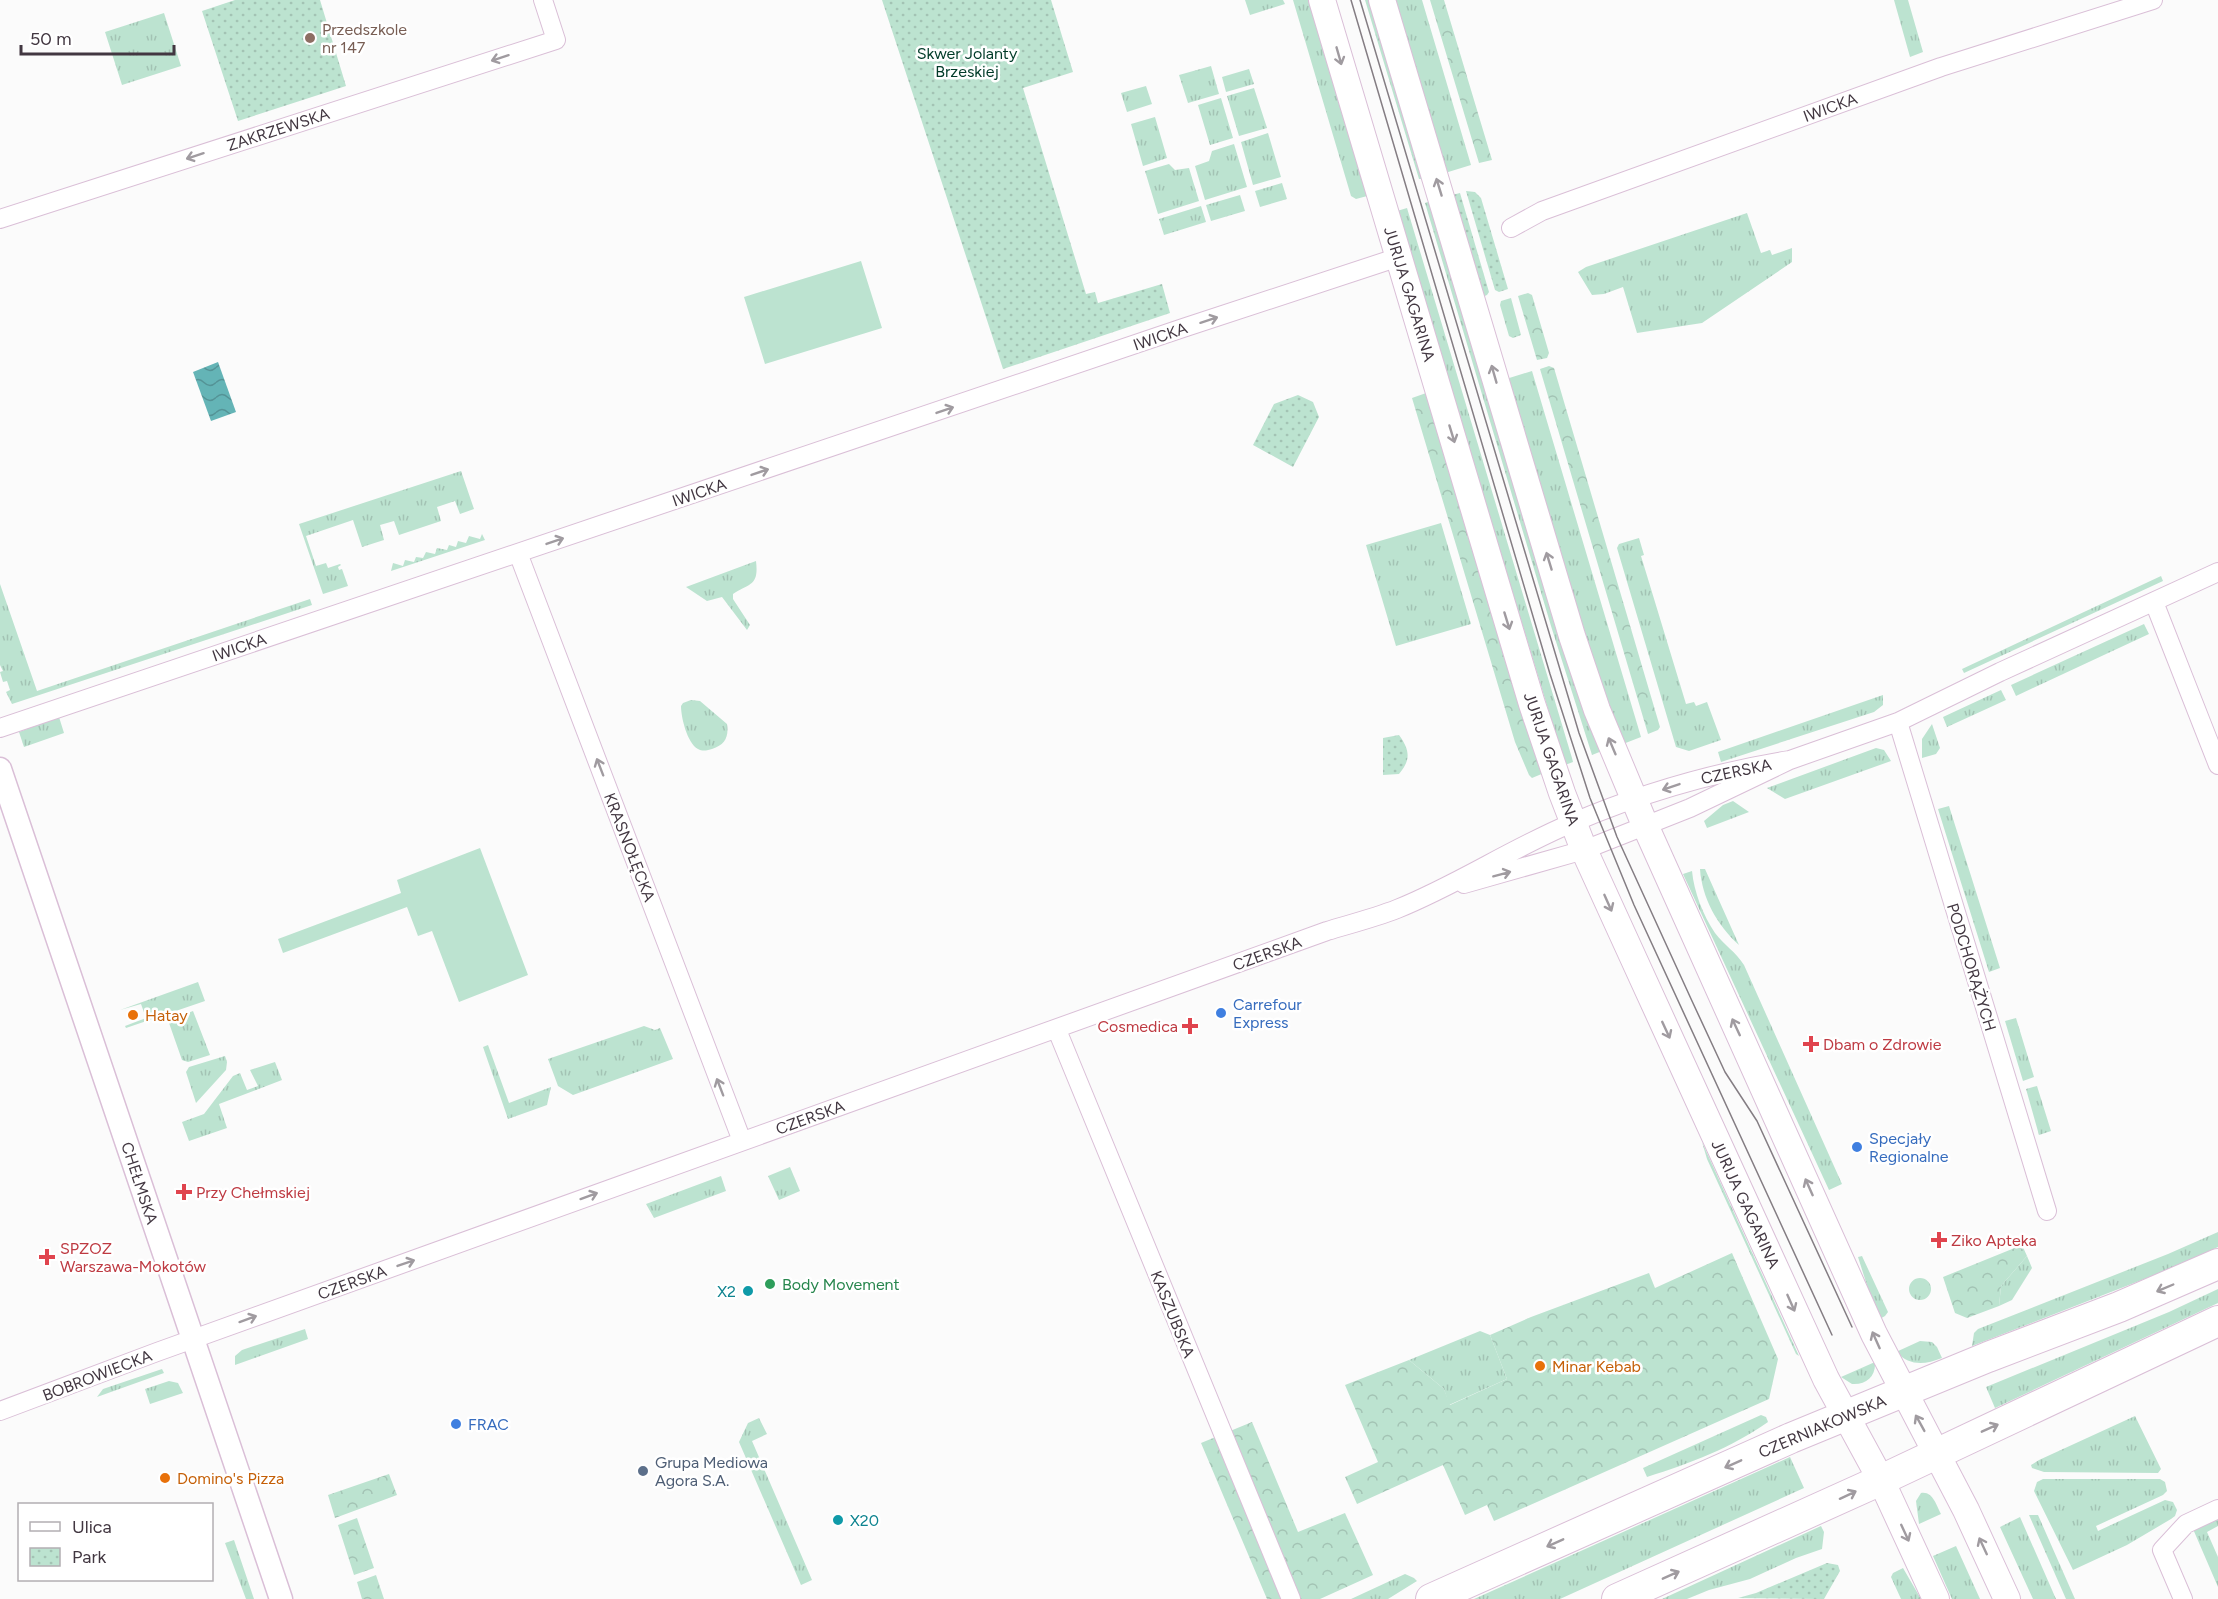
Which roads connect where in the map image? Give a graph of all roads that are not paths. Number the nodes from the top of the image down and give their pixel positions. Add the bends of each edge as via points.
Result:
1 (543, 0) edge
2 (1322, 0) edge
3 (1382, 0) edge
4 (2153, 0) edge
5 (0, 219) edge
6 (1511, 228) dead end
7 (1399, 257) junction
8 (518, 553) junction
9 (2218, 572) edge
10 (2154, 602) junction
11 (1898, 722) junction
12 (0, 728) edge
13 (1790, 760) junction
14 (2218, 765) edge
15 (0, 769) edge
16 (1634, 800) junction
17 (1573, 822) junction
18 (1645, 825) junction
19 (1584, 850) junction
20 (1426, 895) junction
21 (1057, 1030) junction
22 (742, 1141) junction
23 (2047, 1211) dead end
24 (2218, 1264) edge
25 (2218, 1321) edge
26 (193, 1339) junction
27 (1903, 1392) junction
28 (0, 1411) edge
29 (1844, 1415) junction
30 (1937, 1453) junction
31 (1881, 1480) junction
32 (2218, 1509) edge
33 (280, 1598) edge
34 (1291, 1599) edge
35 (1431, 1599) edge
36 (1617, 1599) edge
37 (1936, 1599) edge
38 (2007, 1599) edge
39 (2183, 1599) edge

1 -> 5 street, ZAKRZEWSKA via 556,40
2 -> 7 main road, JURIJA GAGARINA
16 -> 3 main road via 1581,666
4 - 6 street, IWICKA via 1941,67 1542,211
8 -> 7 street, IWICKA
7 -> 17 main road, JURIJA GAGARINA via 1532,704
8 - 12 street, IWICKA
22 -> 8 street, KRASNOŁĘCKA
9 - 10 street
10 - 11 street
10 - 14 street
11 - 13 street
11 - 23 street, PODCHORĄŻYCH
13 -> 16 street, CZERSKA via 1705,777
13 - 18 street, CZERSKA
15 - 26 street, CHEŁMSKA
16 - 17 street, CZERSKA
16 - 18 main road
17 - 19 main road, JURIJA GAGARINA
17 - 20 street, CZERSKA
18 - 19 street, CZERSKA
27 -> 18 main road
20 -> 19 street, CZERSKA
19 -> 29 main road, JURIJA GAGARINA
20 - 21 street, CZERSKA
21 - 22 street, CZERSKA
21 - 34 street, KASZUBSKA
26 -> 22 street, CZERSKA
24 -> 27 main road, CZERNIAKOWSKA
30 -> 25 main road
26 - 28 street, BOBROWIECKA
26 - 33 street, CHEŁMSKA
27 - 29 main road, CZERNIAKOWSKA
30 -> 27 main road
29 - 31 main road, JURIJA GAGARINA
29 -> 35 main road, CZERNIAKOWSKA
30 - 31 main road
38 -> 30 main road
36 -> 31 main road
31 -> 37 main road, JURIJA GAGARINA
32 - 39 street via 2186,1524 2162,1550

